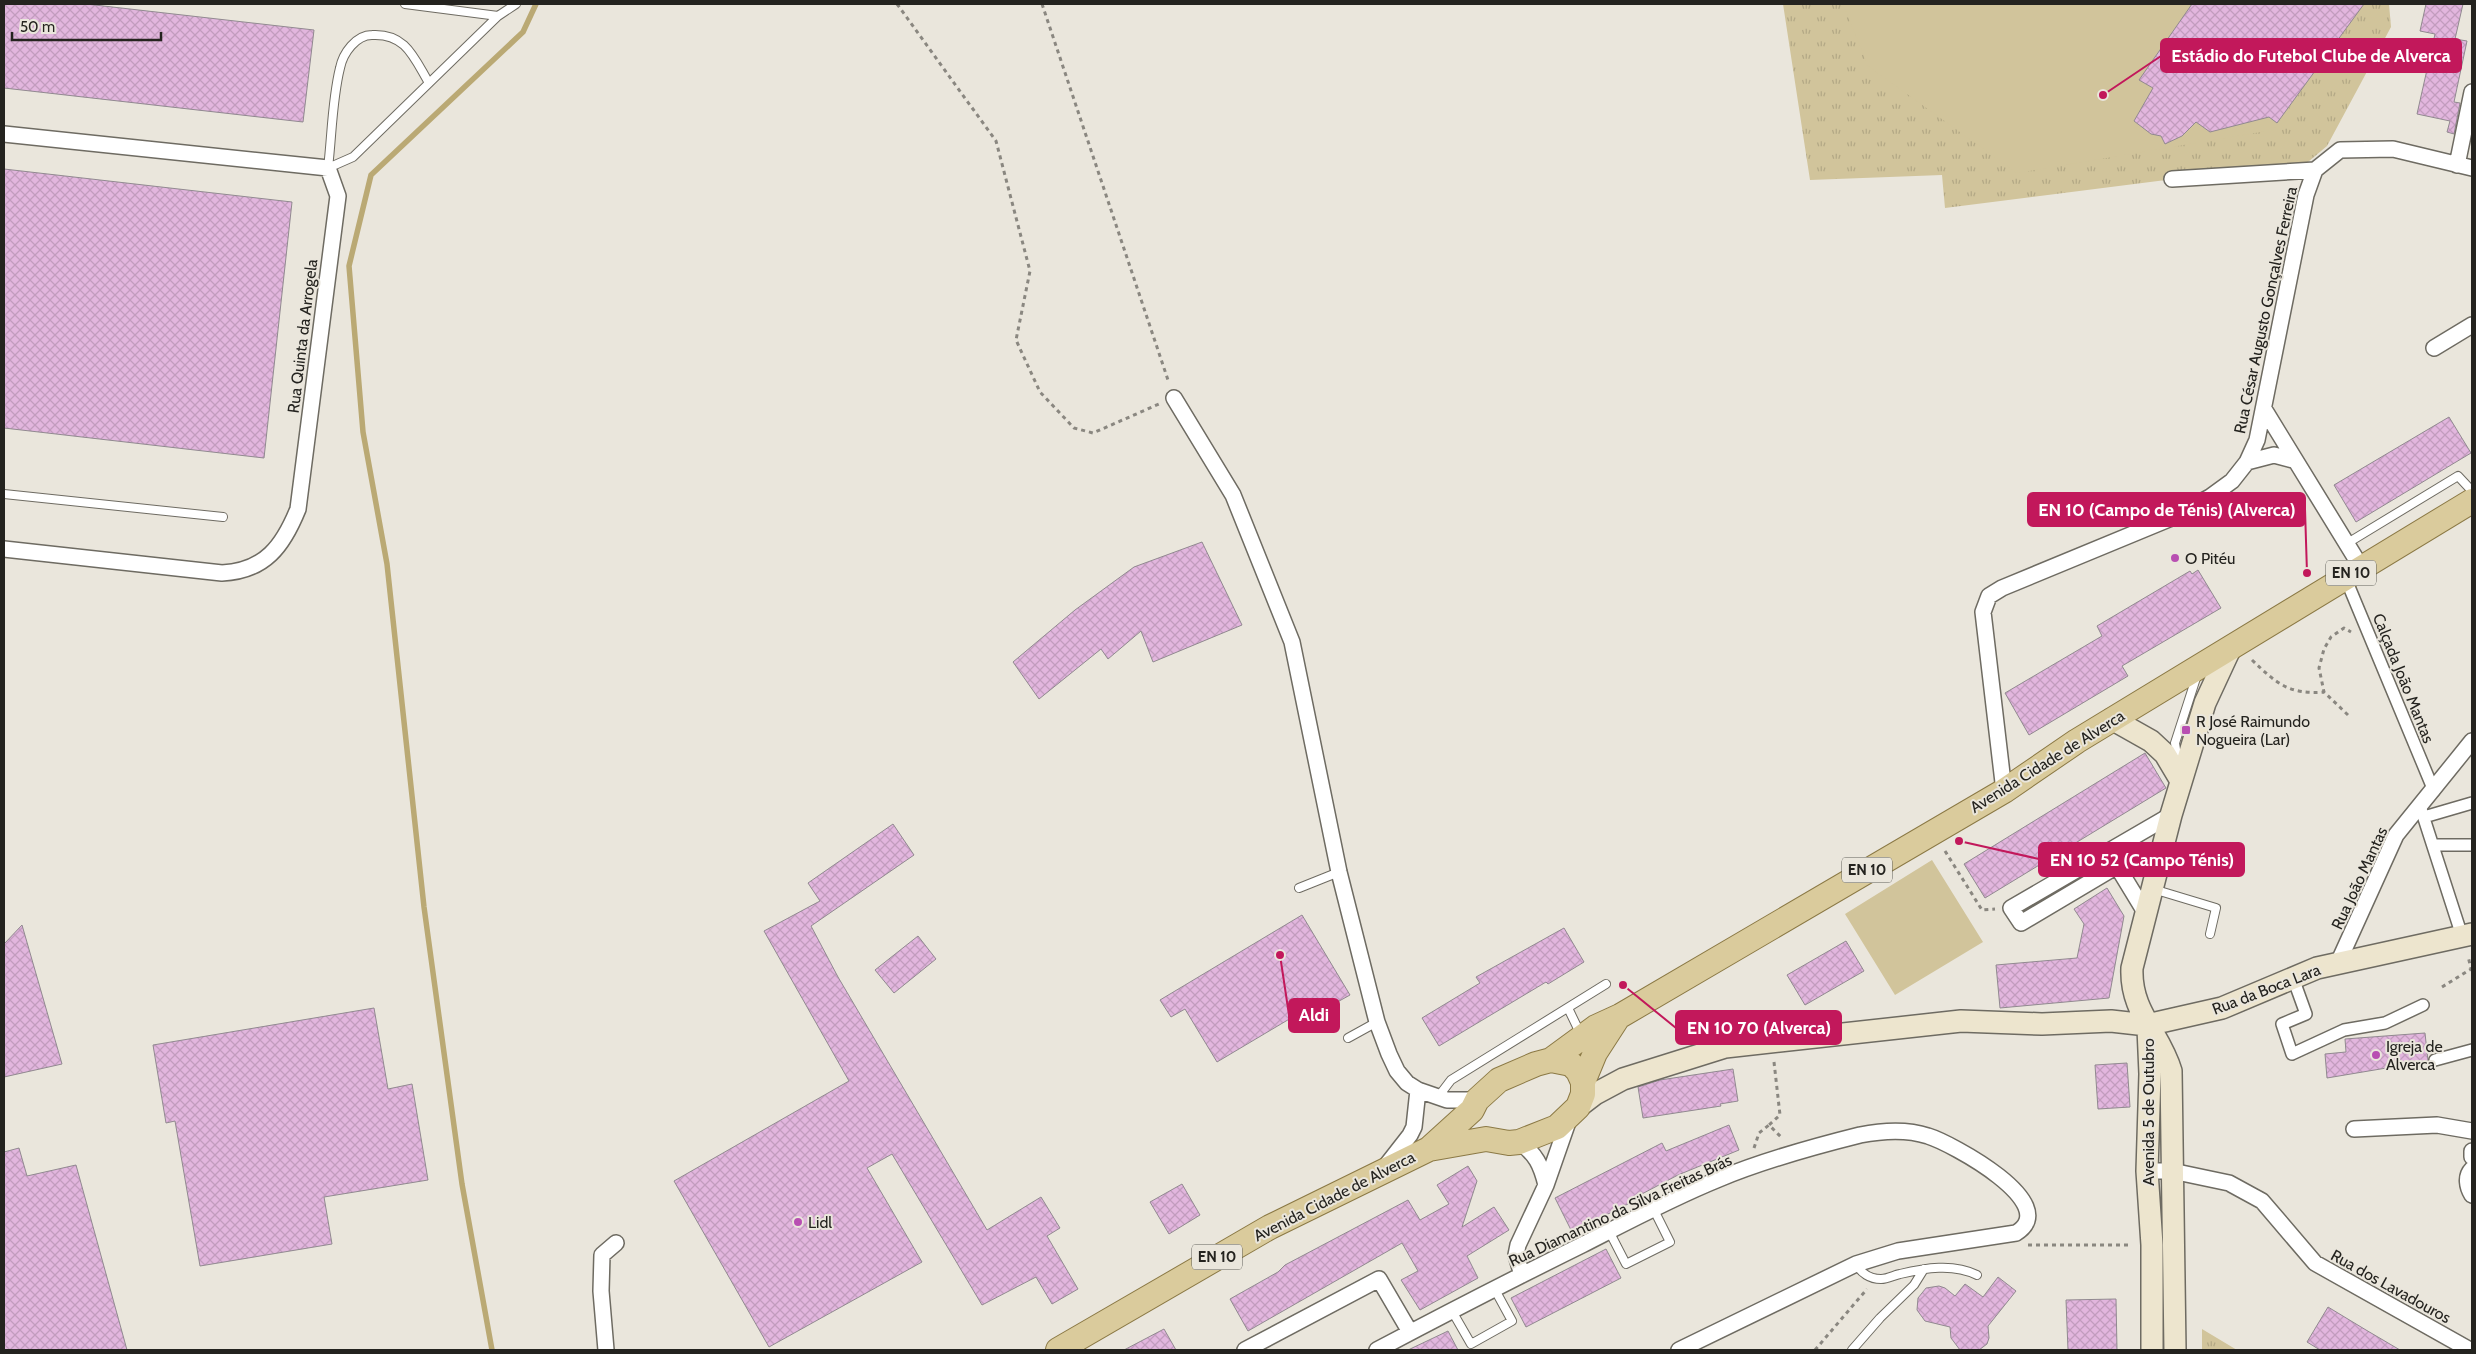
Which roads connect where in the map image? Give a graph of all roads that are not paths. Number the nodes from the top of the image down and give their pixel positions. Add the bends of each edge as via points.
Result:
1 (405, 4) edge
2 (516, 4) edge
3 (498, 16) junction
4 (429, 83) junction
5 (2472, 92) edge
6 (4, 134) edge
7 (2457, 165) junction
8 (328, 168) junction
9 (2472, 168) edge
10 (2315, 170) junction
11 (2172, 179) dead end
12 (2472, 325) edge
13 (2434, 348) dead end
14 (1174, 398) road end
15 (2264, 409) junction
16 (2293, 460) junction
17 (2247, 462) junction
18 (2472, 491) edge
19 (4, 494) edge
20 (2472, 501) edge
21 (223, 517) dead end
22 (2346, 544) junction
23 (4, 548) edge
24 (2353, 572) junction
25 (2233, 645) junction
26 (2200, 666) junction
27 (2112, 719) junction
28 (2471, 746) edge
29 (2181, 781) junction
30 (2004, 791) junction
31 (2434, 791) junction
32 (2472, 803) edge
33 (2422, 812) junction
34 (2171, 815) junction
35 (2433, 845) junction
36 (2472, 845) edge
37 (1339, 872) junction
38 (1299, 888) dead end
39 (2151, 888) junction
40 (2145, 912) junction
41 (2210, 934) dead end
42 (2467, 935) edge
43 (2338, 963) junction
44 (2293, 978) junction
45 (1606, 984) dead end
46 (2423, 1005) dead end
47 (1568, 1008) junction
48 (1620, 1016) junction
49 (1377, 1022) junction
50 (2147, 1025) junction
51 (1348, 1038) dead end
52 (1582, 1038) junction
53 (2472, 1050) edge
54 (1551, 1060) junction
55 (2435, 1060) dead end
56 (1584, 1082) junction
57 (1418, 1090) junction
58 (1438, 1097) junction
59 (1474, 1105) junction
60 (1574, 1112) junction
61 (2354, 1129) dead end
62 (2472, 1131) edge
63 (1486, 1139) junction
64 (1519, 1142) junction
65 (1429, 1149) junction
66 (2472, 1151) edge
67 (2472, 1157) edge
68 (2472, 1169) edge
69 (2148, 1171) junction
70 (2172, 1171) junction
71 (1381, 1172) junction
72 (1546, 1185) junction
73 (2472, 1195) edge
74 (1654, 1210) junction
75 (1609, 1231) junction
76 (616, 1243) dead end
77 (1856, 1264) junction
78 (1924, 1269) junction
79 (1522, 1275) junction
80 (1977, 1275) dead end
81 (1494, 1288) junction
82 (1452, 1311) junction
83 (1410, 1332) junction
84 (606, 1350) edge
85 (1058, 1350) edge
86 (1245, 1350) edge
87 (1376, 1350) edge
88 (1679, 1350) edge
89 (1852, 1350) edge
90 (2152, 1350) edge
91 (2175, 1350) edge
92 (2470, 1350) edge

1 - 3 lane
2 - 3 lane
3 - 4 lane
4 - 8 lane via 353,158
4 - 8 lane via 406,44 386,34 364,35 349,48 340,67
5 - 7 street
6 - 8 street
7 - 9 street, Rua César Augusto Gonçalves Ferreira
7 - 10 street, Rua César Augusto Gonçalves Ferreira via 2393,149 2340,150
8 - 23 street, Rua Quinta da Arrogela via 338,196 298,509 288,535 262,562 242,572 222,573
10 - 11 street
10 - 15 street, Rua César Augusto Gonçalves Ferreira via 2306,195
12 - 13 street
14 - 37 street via 1233,495 1292,642
15 - 16 street
15 - 17 street, Rua César Augusto Gonçalves Ferreira via 2257,440
16 - 17 street via 2274,455
16 - 22 street
17 - 30 street, Rua César Augusto Gonçalves Ferreira via 2232,481 2169,519 1989,596 1983,612
18 - 22 lane via 2458,476
19 - 21 lane
20 - 24 main road, Avenida Cidade de Alverca / EN 10
22 - 24 street
24 - 25 main road, Avenida Cidade de Alverca / EN 10
24 - 31 street, Calçada João Mantas via 2373,645
25 - 26 main road, Avenida Cidade de Alverca / EN 10
25 - 29 main road via 2205,704
26 - 27 main road, Avenida Cidade de Alverca / EN 10
26 - 29 lane via 2175,743
27 - 29 main road via 2158,747
27 - 30 main road, Avenida Cidade de Alverca / EN 10
28 - 31 street, Rua João Mantas
29 - 34 main road
30 - 48 main road, Avenida Cidade de Alverca / EN 10
31 - 33 street, Rua João Mantas
32 - 33 street
33 - 35 street
33 - 43 street, Rua João Mantas via 2396,835
34 - 39 main road
34 - 40 street via 2011,908 2021,923 2117,866
35 - 36 street
35 - 42 street
37 - 38 lane
37 - 49 street
39 - 40 main road
39 - 41 lane via 2216,908
40 - 50 main road via 2131,985
42 - 43 main road, Rua da Boca Lara
43 - 44 main road, Rua da Boca Lara
44 - 46 street via 2306,1014 2282,1024 2292,1054 2344,1030 2385,1023
44 - 50 main road, Rua da Boca Lara via 2222,1008
45 - 47 lane
47 - 52 lane
47 - 58 lane via 1451,1080
48 - 52 main road, Avenida Cidade de Alverca via 1596,1027
48 - 56 main road, Avenida Cidade de Alverca via 1594,1053
49 - 51 lane
49 - 57 street via 1397,1071 1407,1084
50 - 60 main road, Rua da Boca Lara via 2111,1021 2042,1024 1961,1021 1725,1047 1622,1079 1595,1094
50 - 69 main road, Avenida 5 de Outubro via 2150,1074
50 - 70 main road, Avenida 5 de Outubro via 2167,1057 2171,1071
52 - 54 main road, Avenida Cidade de Alverca
53 - 55 street
54 - 56 main road via 1571,1064
54 - 59 main road, Avenida Cidade de Alverca via 1499,1080
56 - 60 main road, Avenida Cidade de Alverca via 1583,1094
57 - 58 street
57 - 71 street via 1414,1127
58 - 59 street
59 - 63 main road via 1473,1122
59 - 65 main road, Avenida Cidade de Alverca
60 - 64 main road, Avenida Cidade de Alverca via 1545,1134
60 - 72 street
61 - 62 street via 2438,1125
63 - 64 main road, Avenida Cidade de Alverca
63 - 65 main road, Avenida Cidade de Alverca / EN 10
64 - 72 street via 1542,1166
65 - 71 main road, Avenida Cidade de Alverca / EN 10
66 - 67 street
68 - 73 street via 2467,1184
69 - 70 street, Rua dos Lavadouros
69 - 90 main road, Avenida 5 de Outubro
70 - 91 main road, Avenida 5 de Outubro
70 - 92 street, Rua dos Lavadouros via 2229,1183 2262,1200 2314,1264
71 - 85 main road, Avenida Cidade de Alverca / EN 10 via 1270,1227
72 - 79 street via 1518,1245 1516,1255
74 - 75 street, Rua Diamantino da Silva Freitas Brás
74 - 75 lane via 1670,1242 1626,1264
74 - 77 street, Rua Diamantino da Silva Freitas Brás via 1719,1179 1797,1152 1862,1135 1898,1132 1928,1136 1957,1149 2019,1194 2025,1202 2027,1212 2022,1230 2007,1236 1898,1251
75 - 79 street, Rua Diamantino da Silva Freitas Brás
76 - 84 street via 602,1255 600,1269
77 - 78 lane via 1862,1272 1883,1279
77 - 88 street
78 - 80 lane via 1960,1269
78 - 89 lane via 1919,1279
79 - 81 street, Rua Diamantino da Silva Freitas Brás
81 - 82 street, Rua Diamantino da Silva Freitas Brás
81 - 82 lane via 1512,1321 1471,1344
82 - 83 street, Rua Diamantino da Silva Freitas Brás
83 - 86 street via 1379,1278
83 - 87 street, Rua Diamantino da Silva Freitas Brás

